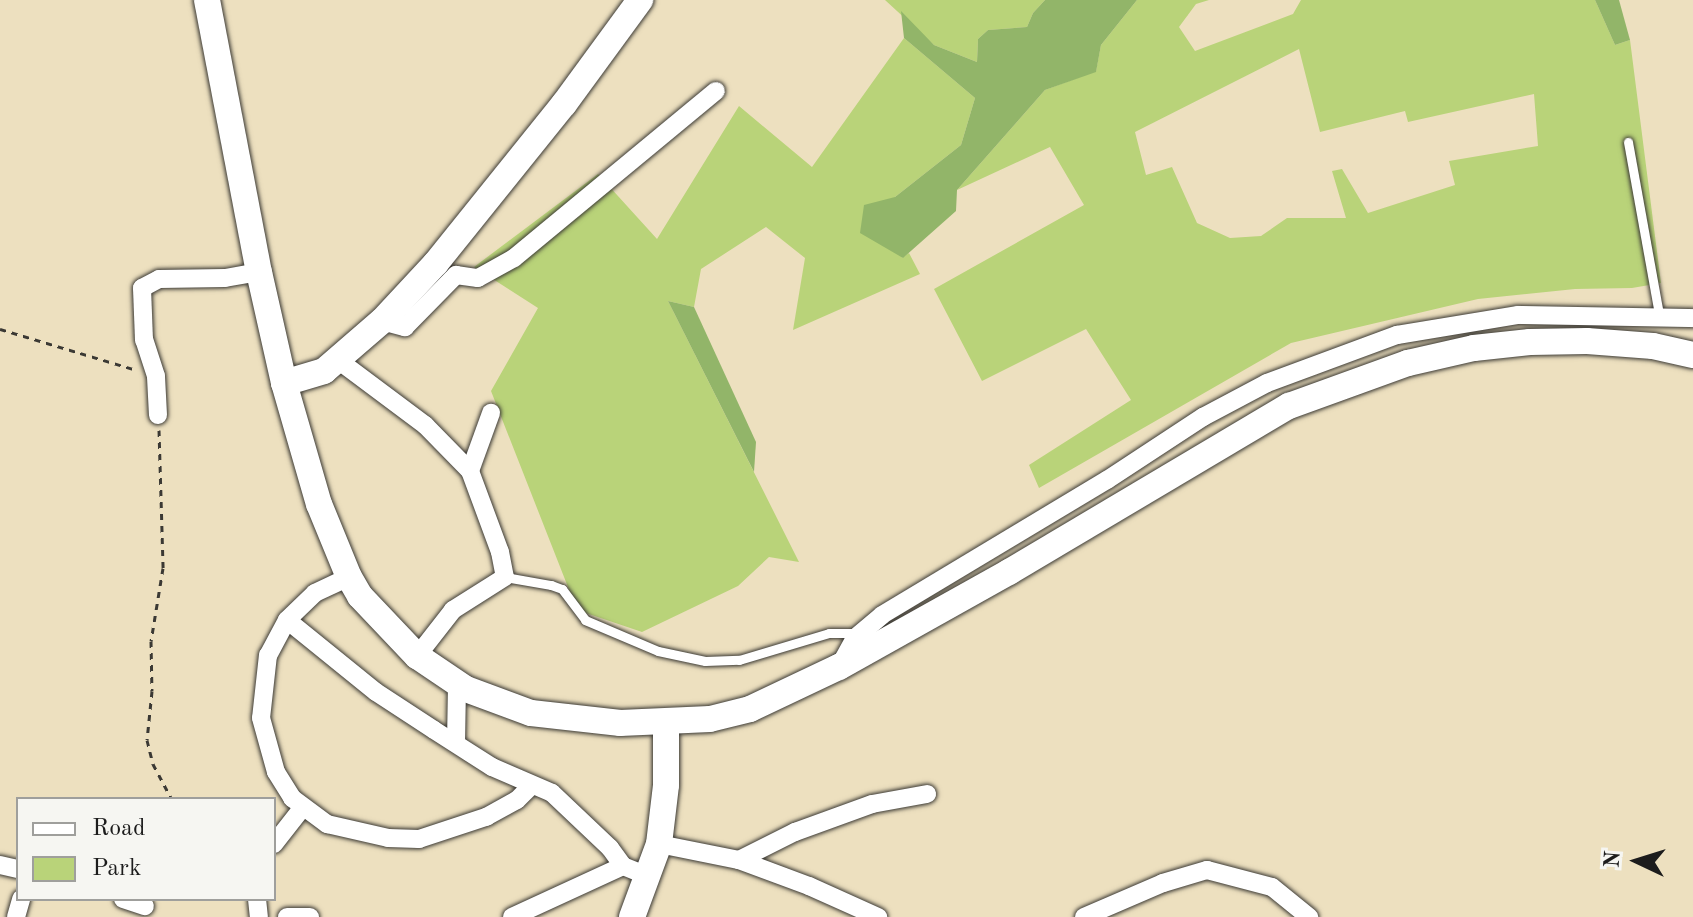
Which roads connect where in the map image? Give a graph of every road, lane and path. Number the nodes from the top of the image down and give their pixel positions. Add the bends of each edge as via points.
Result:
1 (207, 0) edge
2 (640, 0) edge
3 (716, 91) dead end
4 (1628, 142) dead end
5 (259, 272) junction
6 (1693, 318) edge
7 (1660, 320) junction
8 (382, 321) junction
9 (0, 329) edge
10 (1691, 354) edge
11 (338, 360) junction
12 (156, 376) junction
13 (284, 383) junction
14 (491, 413) dead end
15 (158, 415) joint
16 (470, 471) junction
17 (349, 577) junction
18 (505, 577) junction
19 (287, 620) junction
20 (860, 633) junction
21 (417, 656) junction
22 (839, 667) junction
23 (457, 684) junction
24 (666, 722) junction
25 (456, 743) junction
26 (532, 785) junction
27 (927, 794) dead end
28 (171, 797) edge
29 (303, 807) junction
30 (276, 841) edge
31 (659, 844) junction
32 (739, 860) junction
33 (636, 871) junction
34 (287, 917) edge
35 (310, 917) edge
36 (512, 917) edge
37 (632, 917) edge
38 (878, 917) edge
39 (1084, 917) edge
40 (1309, 917) edge

1 - 5 main road
2 - 8 main road via 436,263
3 - 8 street via 514,258 478,278 456,275 405,327
4 - 7 lane
5 - 12 street via 159,279 142,288 144,340
5 - 13 main road
6 - 7 street
6 - 10 street
7 - 20 street via 1518,315 1397,335 1267,383 1203,417
8 - 11 main road
9 - 12 path
10 - 22 main road via 1587,341 1530,342 1408,363 1343,385 1289,406 1228,440
11 - 13 main road via 324,371
11 - 16 street via 416,417
12 - 15 street
13 - 17 main road via 319,504
14 - 16 street
15 - 28 path via 163,568 151,641 147,740
16 - 18 street
17 - 19 street via 315,593
17 - 21 main road via 360,596
18 - 20 lane via 562,589 585,620 658,651 705,661 739,660 829,633
18 - 21 street via 453,610
19 - 25 street via 376,692
19 - 29 street via 268,655 261,718 276,772
20 - 22 street
21 - 23 main road
22 - 24 main road via 750,709
23 - 24 main road via 531,713
23 - 25 street
24 - 31 main road
25 - 26 street
26 - 29 street via 486,817 419,839 340,828
26 - 33 street via 552,793
27 - 32 street via 872,804 795,832
29 - 30 street
31 - 32 street
31 - 33 main road
32 - 38 street
33 - 36 street
33 - 37 main road
34 - 35 street
39 - 40 street via 1207,870 1272,887

